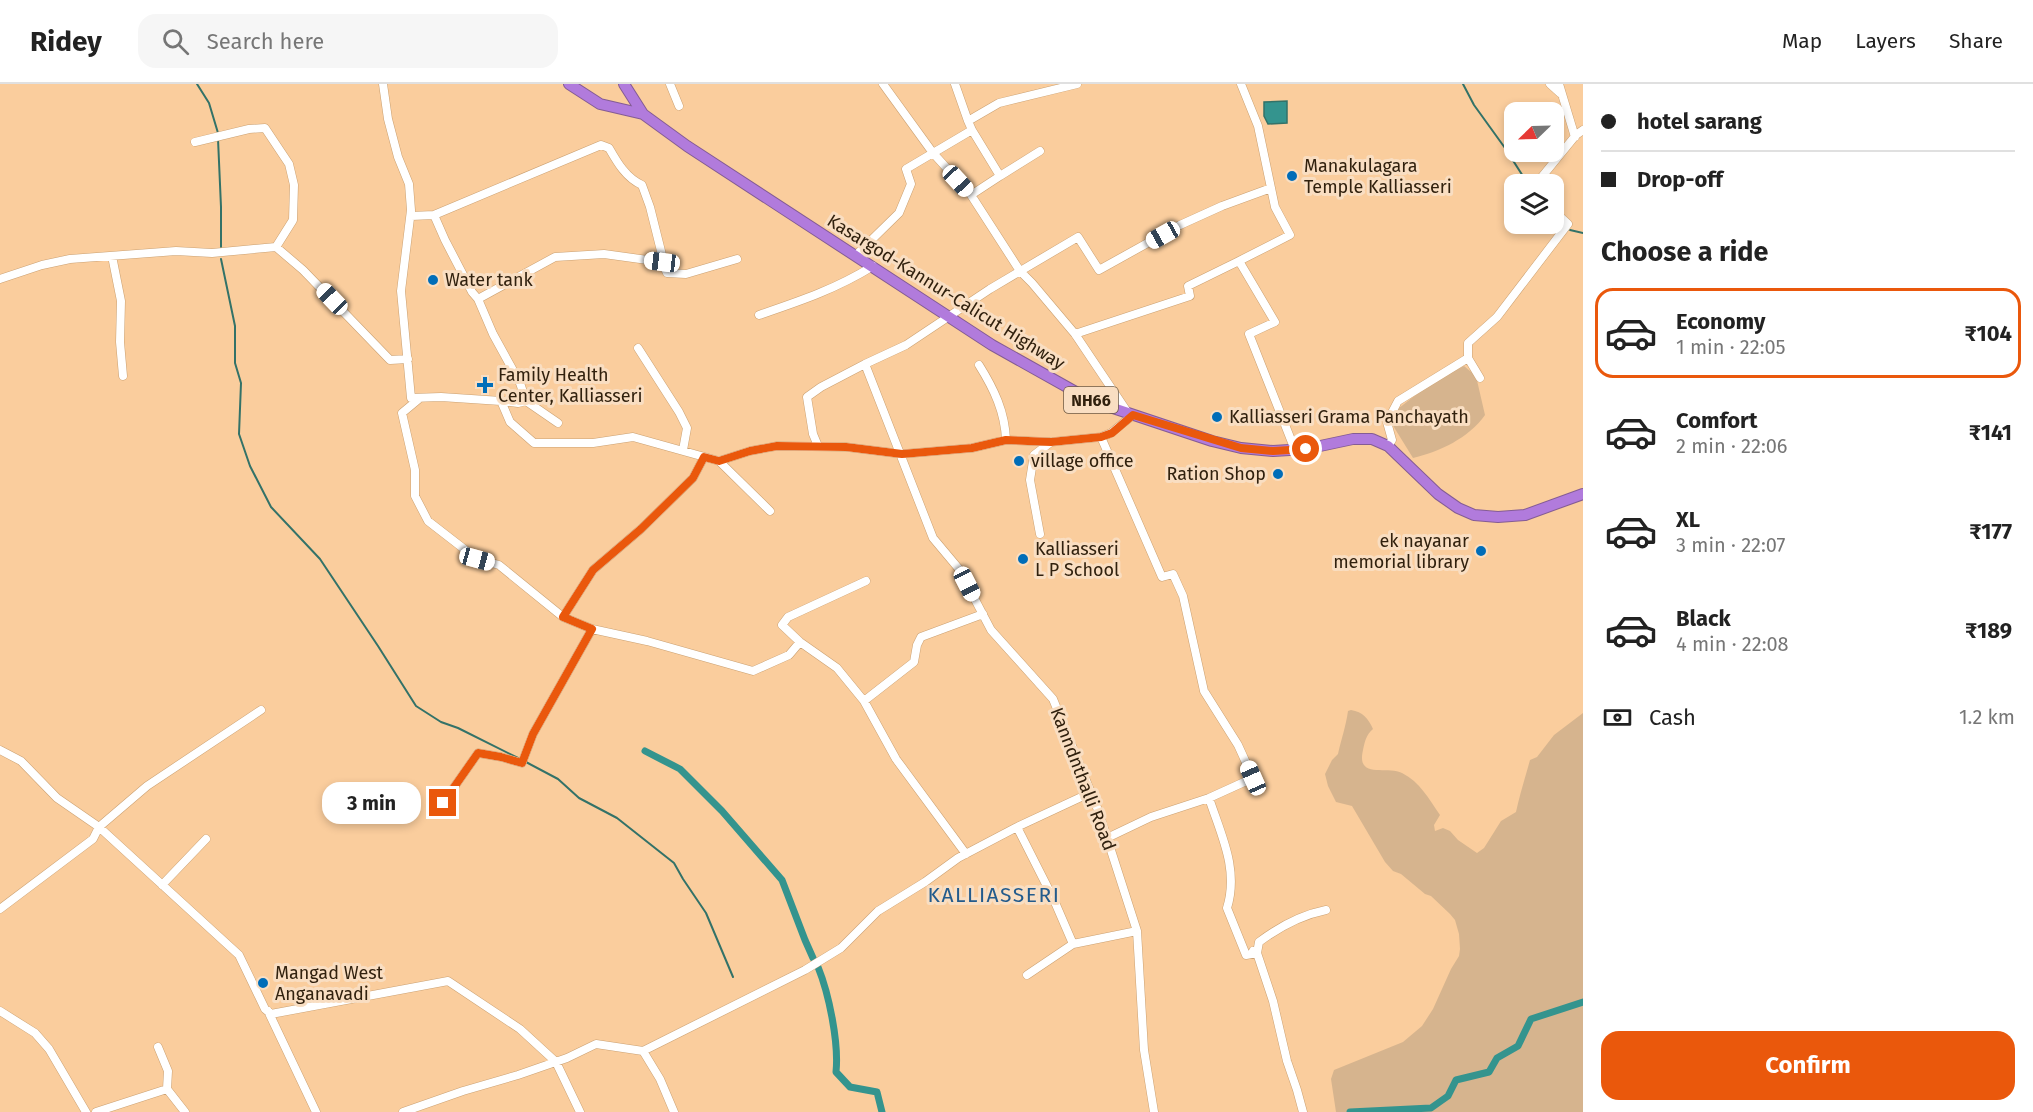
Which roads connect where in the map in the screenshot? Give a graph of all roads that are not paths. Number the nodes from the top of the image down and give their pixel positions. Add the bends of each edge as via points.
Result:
1 (383, 84) edge
2 (569, 84) edge
3 (624, 84) edge
4 (670, 84) edge
5 (883, 84) edge
6 (955, 84) edge
7 (1077, 84) edge
8 (1241, 84) edge
9 (1550, 84) edge
10 (1559, 84) edge
11 (1562, 94) junction
12 (680, 106) dead end
13 (643, 114) junction
14 (968, 120) junction
15 (972, 130) junction
16 (1583, 130) edge
17 (1575, 137) junction
18 (195, 142) dead end
19 (1040, 151) dead end
20 (933, 153) junction
21 (1544, 174) edge
22 (1000, 176) junction
23 (1271, 188) junction
24 (971, 195) junction
25 (434, 215) junction
26 (411, 216) junction
27 (1560, 234) edge
28 (276, 247) junction
29 (856, 255) junction
30 (112, 256) junction
31 (737, 260) dead end
32 (1239, 261) junction
33 (662, 262) junction
34 (873, 266) junction
35 (1020, 271) junction
36 (0, 279) edge
37 (478, 298) junction
38 (759, 315) dead end
39 (950, 316) junction
40 (1075, 334) junction
41 (638, 348) dead end
42 (1468, 358) junction
43 (408, 360) junction
44 (865, 364) junction
45 (979, 365) dead end
46 (123, 376) dead end
47 (1480, 378) dead end
48 (420, 398) junction
49 (526, 400) junction
50 (501, 401) junction
51 (1131, 415) junction
52 (558, 423) dead end
53 (1101, 437) junction
54 (1006, 440) junction
55 (1051, 442) junction
56 (818, 446) junction
57 (1388, 446) junction
58 (683, 450) junction
59 (1295, 450) junction
60 (902, 454) junction
61 (704, 457) junction
62 (719, 461) junction
63 (1583, 494) edge
64 (770, 511) dead end
65 (1041, 534) dead end
66 (866, 581) dead end
67 (983, 614) junction
68 (563, 617) junction
69 (592, 629) junction
70 (800, 642) junction
71 (864, 701) junction
72 (261, 710) dead end
73 (0, 750) edge
74 (1092, 792) junction
75 (1209, 798) junction
76 (443, 803) dead end
77 (99, 826) junction
78 (1017, 827) junction
79 (1107, 838) junction
80 (206, 839) dead end
81 (966, 854) junction
82 (162, 885) junction
83 (0, 909) edge
84 (1326, 910) dead end
85 (1137, 931) junction
86 (1073, 944) junction
87 (1257, 953) junction
88 (1027, 975) dead end
89 (0, 1011) edge
90 (268, 1011) junction
91 (158, 1047) dead end
92 (643, 1051) junction
93 (556, 1062) junction
94 (167, 1089) junction
95 (86, 1112) edge
96 (96, 1112) edge
97 (185, 1112) edge
98 (316, 1112) edge
99 (403, 1112) edge
100 (580, 1112) edge
101 (674, 1112) edge
102 (1154, 1112) edge
103 (1303, 1112) edge

1 - 26 street via 388,119 409,184
2 - 13 highway, Kasargod-Kannur-Calicut Highway / NH66 via 600,104
3 - 13 highway, Kasargod-Kannur-Calicut Highway / NH66
4 - 12 street
5 - 20 street
6 - 14 street
7 - 14 street via 999,103
8 - 23 street via 1258,126
9 - 11 street
10 - 11 street
11 - 17 street
13 - 29 highway, Kasargod-Kannur-Calicut Highway / NH66
14 - 15 street
15 - 20 street
15 - 22 street
16 - 17 street
17 - 21 street
18 - 28 street via 266,128 289,164 294,185 293,220
19 - 22 street
20 - 24 street
20 - 29 street via 906,169 911,184 899,213
22 - 24 street
23 - 32 street via 1275,207 1290,235
23 - 35 street via 1180,225 1099,270 1078,237
24 - 35 street
25 - 26 street
25 - 33 street via 600,146 609,148 620,166 642,185
25 - 37 street
26 - 43 street via 401,291
27 - 42 street via 1497,317 1468,343
28 - 30 street
28 - 43 street via 390,360
29 - 34 highway, Kasargod-Kannur-Calicut Highway / NH66
30 - 36 street via 70,259
30 - 46 street via 121,301
31 - 33 street via 686,274 668,273
32 - 40 street via 1188,286 1190,296
32 - 59 street via 1275,322 1249,334
33 - 37 street via 604,254 555,257
34 - 38 street via 847,283
34 - 39 highway, Kasargod-Kannur-Calicut Highway / NH66
35 - 39 street
35 - 40 street
37 - 49 street
39 - 44 street via 906,345
39 - 51 highway, Kasargod-Kannur-Calicut Highway / NH66 via 992,345 1092,401
40 - 51 street
41 - 58 street via 687,428
42 - 47 street
42 - 57 street via 1398,401 1387,422 1392,440
43 - 48 street via 411,398
44 - 56 street via 807,397
44 - 60 street, Kanndnthalli Road
45 - 54 street via 997,398
48 - 50 street
48 - 68 street via 402,413 415,470 415,496 424,515 477,559 499,565
49 - 50 street
49 - 52 street
50 - 58 street via 510,422 534,443 593,443 633,437
51 - 53 street via 1112,433
51 - 59 highway, Kasargod-Kannur-Calicut Highway / NH66 via 1241,448
53 - 55 street
53 - 75 street via 1162,577 1173,574 1183,596 1204,691 1238,745 1253,778
54 - 55 street
54 - 60 street via 972,448
55 - 65 street via 1035,456 1030,480
56 - 60 street
56 - 62 street via 777,446
57 - 59 highway, Kasargod-Kannur-Calicut Highway / NH66 via 1372,439 1353,439
57 - 63 highway via 1438,494 1474,515 1526,515
58 - 61 street
60 - 67 street, Kanndnthalli Road via 933,538 959,568
61 - 62 street
61 - 68 street via 693,478 593,570
62 - 64 street
66 - 70 street via 788,617 782,625
67 - 71 street via 921,637 914,662
67 - 74 street, Kanndnthalli Road via 991,630 1053,699
68 - 69 street
69 - 70 street via 753,671 789,655
69 - 76 street via 533,734 523,760 478,753
70 - 71 street via 837,668
71 - 81 street via 896,759
72 - 77 street via 147,786
73 - 77 street via 21,761 57,798
74 - 78 street
74 - 79 street, Kanndnthalli Road
75 - 79 street via 1152,817
75 - 87 street via 1232,866 1232,893 1227,908 1246,955
77 - 82 street
77 - 83 street via 93,839
78 - 81 street
78 - 86 street
79 - 85 street, Kanndnthalli Road
80 - 82 street
81 - 92 street via 879,911 841,948 805,970
82 - 90 street via 239,955
84 - 87 street via 1277,928 1259,942
85 - 86 street
85 - 102 street, Kanndnthalli Road via 1144,1050
86 - 88 street
87 - 103 street
89 - 95 street via 35,1033 49,1049
90 - 93 street via 271,1014 448,981 520,1029
90 - 98 street
91 - 94 street via 168,1071
92 - 93 street via 596,1044
92 - 101 street
93 - 99 street
93 - 100 street
94 - 96 street
94 - 97 street

